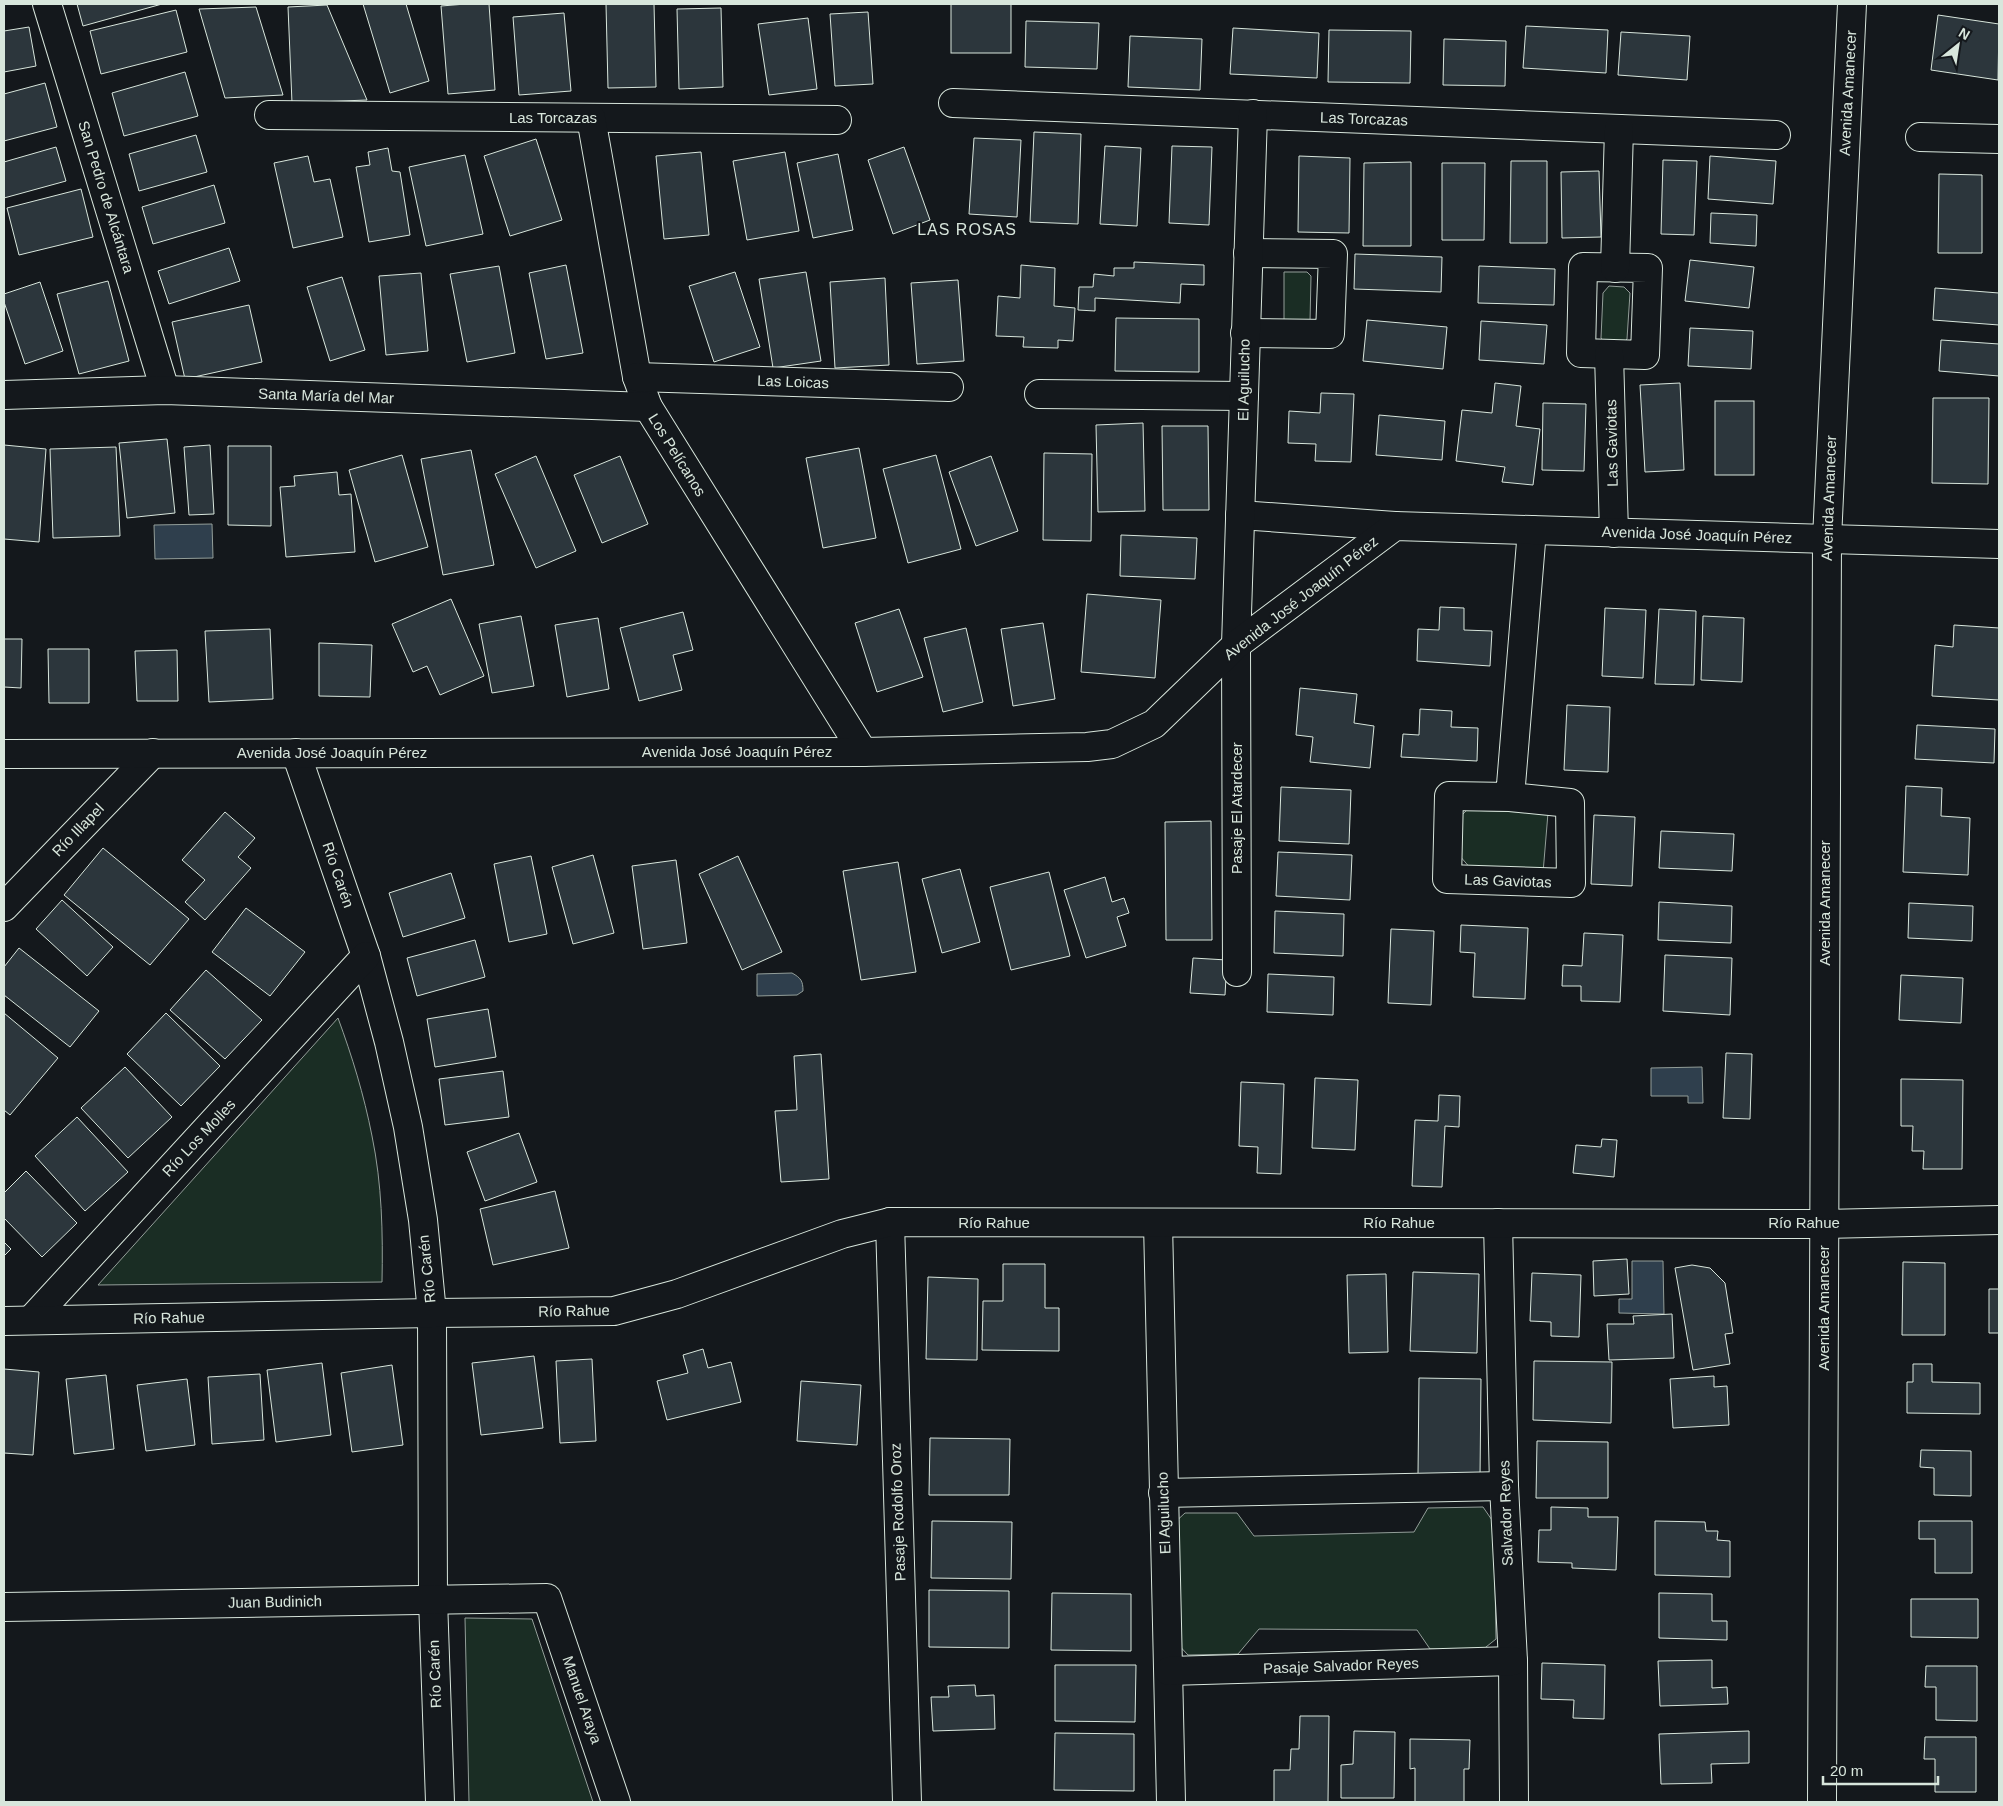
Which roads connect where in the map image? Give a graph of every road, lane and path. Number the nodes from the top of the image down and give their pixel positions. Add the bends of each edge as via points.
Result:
1 (47, 4) edge
2 (1852, 4) edge
3 (953, 103) dead end
4 (1253, 114) junction
5 (269, 116) dead end
6 (591, 118) junction
7 (837, 120) dead end
8 (1619, 129) junction
9 (1776, 135) dead end
10 (1920, 137) dead end
11 (1999, 139) edge
12 (1248, 254) junction
13 (1616, 268) junction
14 (1245, 333) junction
15 (1609, 354) junction
16 (637, 377) junction
17 (949, 387) dead end
18 (165, 390) junction
19 (1039, 394) dead end
20 (4, 395) edge
21 (1244, 396) junction
22 (648, 407) junction
23 (1240, 515) junction
24 (1395, 526) junction
25 (1532, 530) junction
26 (1614, 533) junction
27 (1827, 539) junction
28 (1999, 544) edge
29 (1236, 645) junction
30 (863, 752) junction
31 (153, 753) junction
32 (296, 753) junction
33 (4, 754) edge
34 (1510, 797) junction
35 (4, 907) edge
36 (366, 956) junction
37 (1237, 972) dead end
38 (1999, 1220) edge
39 (890, 1222) junction
40 (1158, 1223) junction
41 (1498, 1223) junction
42 (1824, 1224) junction
43 (432, 1313) junction
44 (31, 1320) junction
45 (4, 1321) edge
46 (1504, 1486) junction
47 (1163, 1493) junction
48 (547, 1598) joint
49 (433, 1599) junction
50 (4, 1607) edge
51 (1512, 1661) junction
52 (1169, 1671) junction
53 (440, 1802) edge
54 (616, 1802) edge
55 (907, 1802) edge
56 (1171, 1802) edge
57 (1514, 1802) edge
58 (1822, 1802) edge

1 - 18 street, San Pedro de Alcántara
2 - 27 street, Avenida Amanecer
3 - 4 street, Las Torcazas
4 - 8 street, Las Torcazas
4 - 12 street, El Aguilucho
5 - 6 street, Las Torcazas
6 - 7 street, Las Torcazas
6 - 16 street, Los Pelícanos
8 - 9 street, Las Torcazas
8 - 13 street
10 - 11 street
12 - 14 street, El Aguilucho
12 - 14 street via 1333,254 1330,334
13 - 15 street via 1583,267 1582,354
13 - 15 street via 1648,268 1645,355
14 - 21 street, El Aguilucho
15 - 26 street, Las Gaviotas
16 - 17 street, Las Loicas
16 - 22 street, Los Pelícanos
18 - 20 street, Santa María del Mar
18 - 22 street, Santa María del Mar
19 - 21 street
21 - 23 street, El Aguilucho
22 - 30 street, Los Pelícanos
23 - 24 street, Avenida José Joaquín Pérez
23 - 29 street, El Aguilucho
24 - 25 street, Avenida José Joaquín Pérez
24 - 29 street, Avenida José Joaquín Pérez
25 - 26 street, Avenida José Joaquín Pérez
25 - 34 street
26 - 27 street, Avenida José Joaquín Pérez
27 - 28 street, Avenida José Joaquín Pérez
27 - 42 street, Avenida Amanecer
29 - 30 street, Avenida José Joaquín Pérez via 1154,724 1112,744 1042,749
29 - 37 street, Pasaje El Atardecer
30 - 32 street, Avenida José Joaquín Pérez
31 - 32 street, Avenida José Joaquín Pérez
31 - 33 street, Avenida José Joaquín Pérez
31 - 35 street, Río Illapel
32 - 36 street, Río Carén
34 - 34 street, Las Gaviotas via 1570,803 1571,883 1447,879 1449,796
36 - 43 street, Río Carén via 390,1042 408,1127
36 - 44 street, Río Los Molles
38 - 42 street, Río Rahue
39 - 40 street, Río Rahue
39 - 43 street, Río Rahue via 842,1234 677,1294 614,1311
39 - 55 street, Pasaje Rodolfo Oroz
40 - 41 street, Río Rahue
40 - 47 street, El Aguilucho
41 - 42 street, Río Rahue
41 - 46 street, Salvador Reyes
42 - 58 street, Avenida Amanecer
43 - 44 street, Río Rahue
43 - 49 street, Río Carén
44 - 45 street, Río Rahue
46 - 47 street
46 - 51 street, Salvador Reyes
47 - 52 street, El Aguilucho
48 - 49 street, Juan Budinich
48 - 54 street, Manuel Araya
49 - 50 street, Juan Budinich
49 - 53 street, Río Carén
51 - 52 street, Pasaje Salvador Reyes
51 - 57 street, Salvador Reyes
52 - 56 street, El Aguilucho

